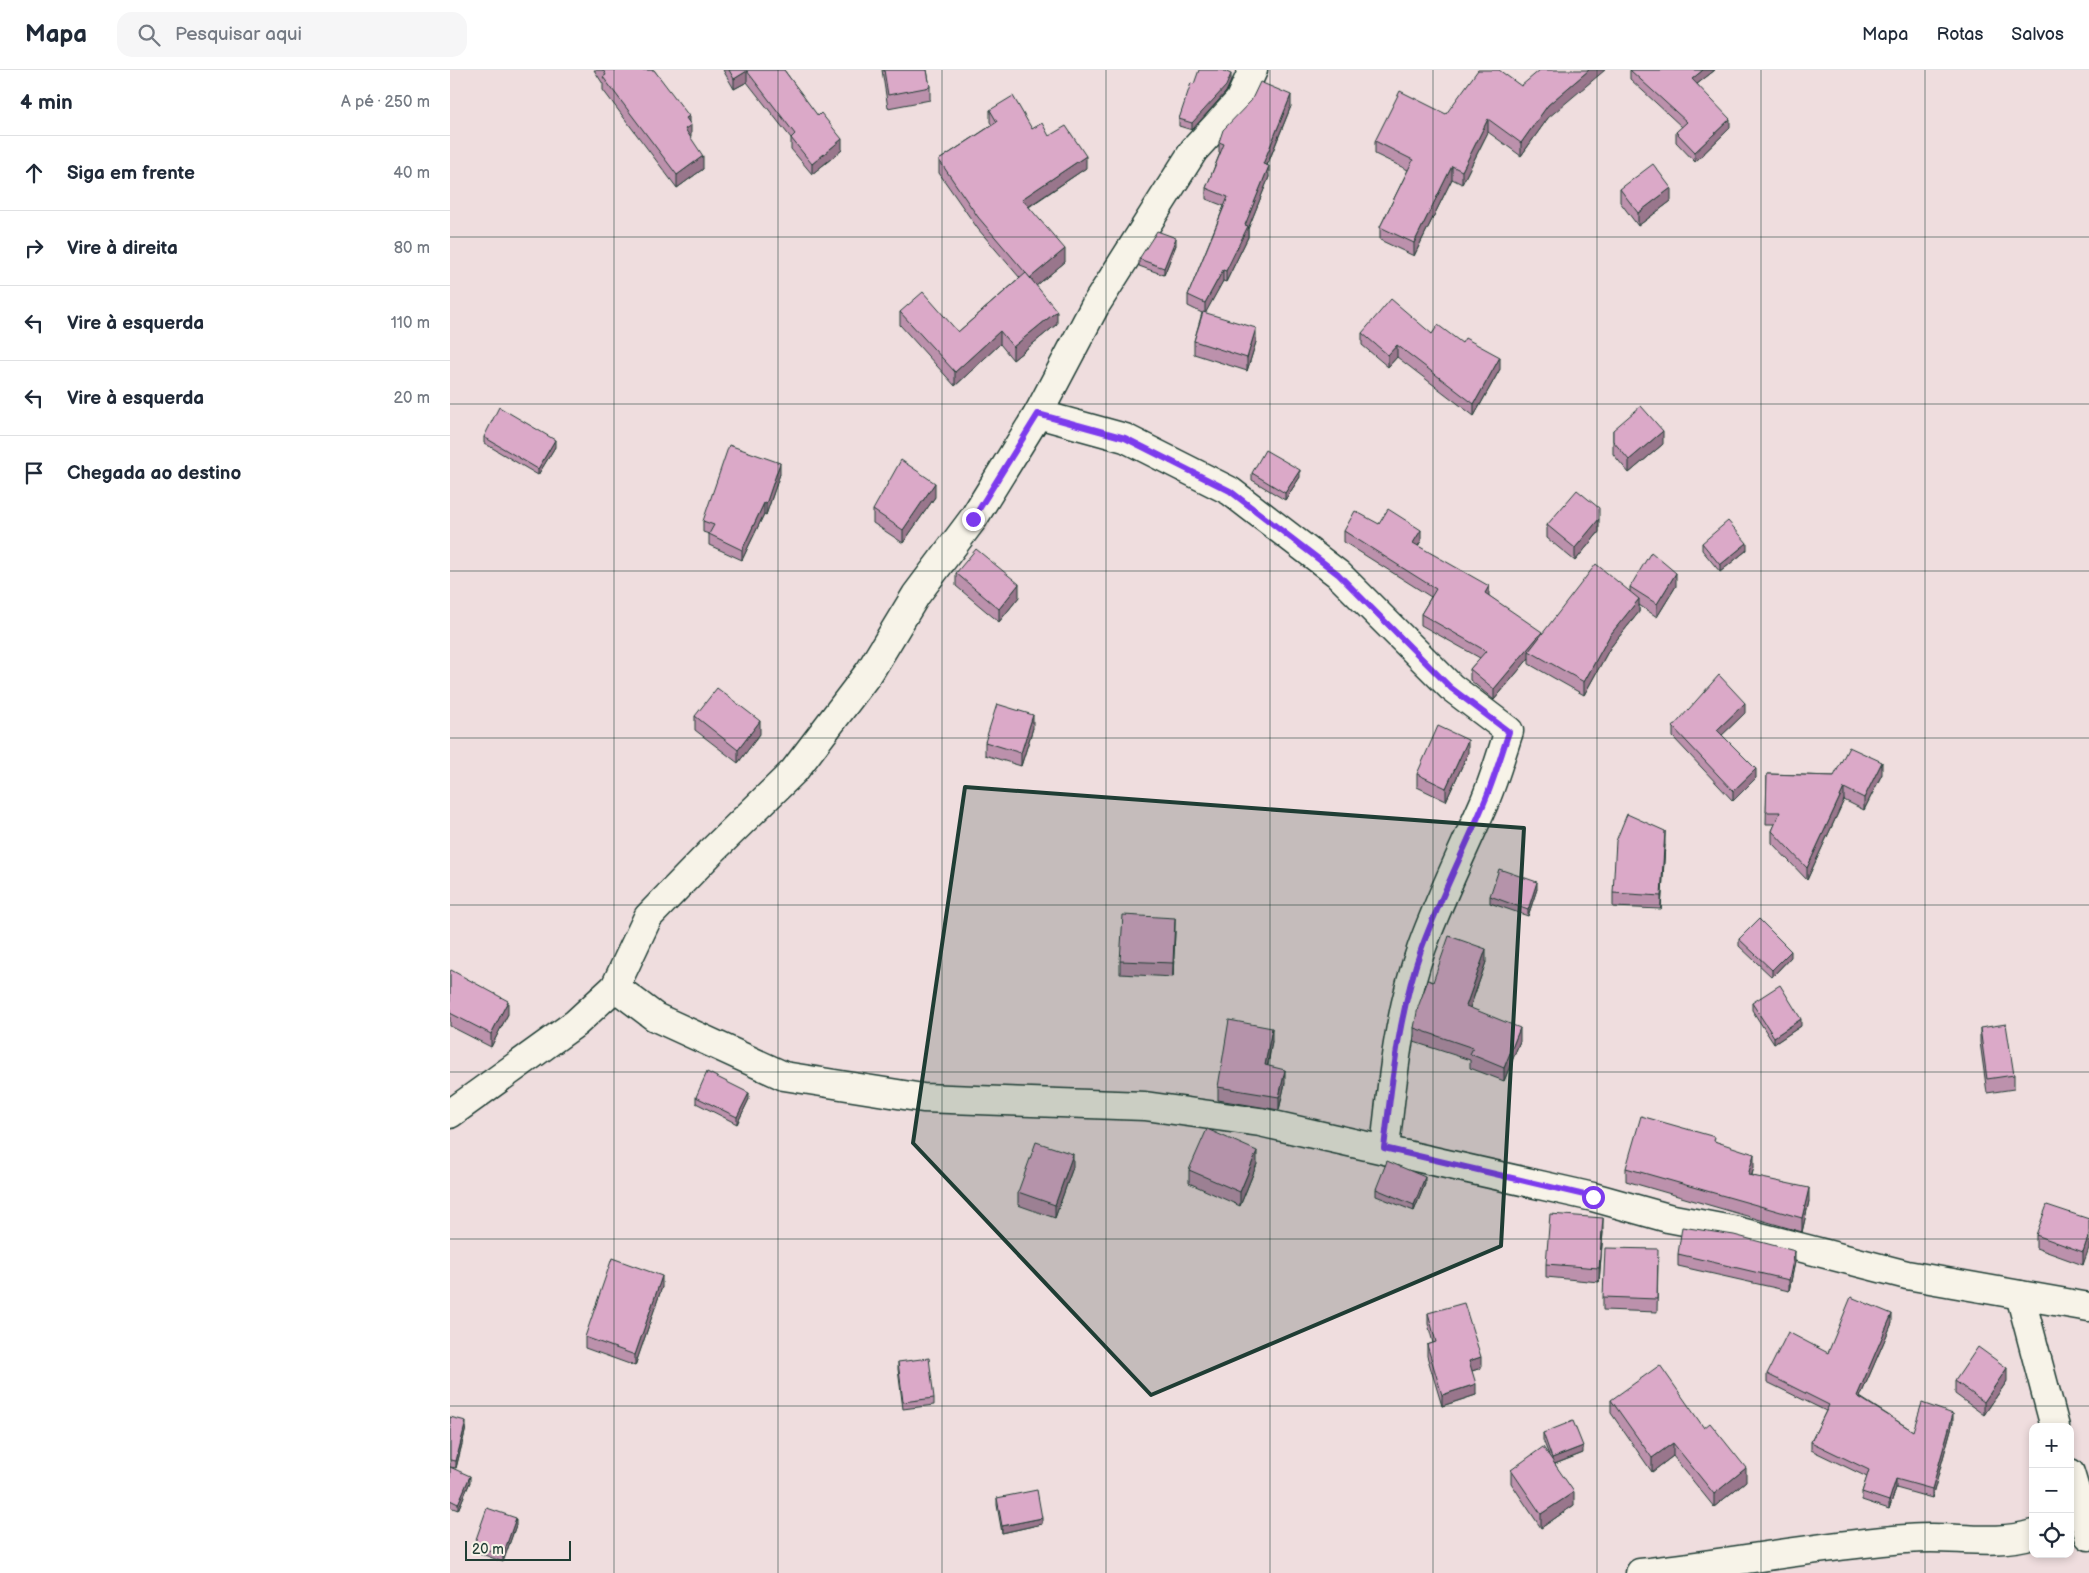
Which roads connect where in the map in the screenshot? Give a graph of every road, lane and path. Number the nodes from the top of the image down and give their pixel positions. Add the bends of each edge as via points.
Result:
1 (1253, 70) edge
2 (1038, 414) junction
3 (615, 987) junction
4 (450, 1114) edge
5 (1384, 1148) junction
6 (2020, 1295) junction
7 (2089, 1307) edge
8 (2054, 1423) edge
9 (2074, 1488) edge
10 (2083, 1523) edge
11 (2029, 1535) edge
12 (1640, 1573) edge

1 - 2 street via 1240,101 1194,150 1096,306
2 - 3 street via 973,519 916,595 870,670 794,771 648,918
2 - 5 street via 1125,438 1230,491 1338,574 1451,688 1509,732 1484,802 1422,948 1395,1059
3 - 4 street via 576,1023
3 - 5 street via 654,1017 784,1076 923,1098 1145,1106 1260,1122
5 - 6 street via 1668,1218 1738,1231 1907,1275
6 - 7 street
6 - 8 street
9 - 10 street
11 - 12 street via 2014,1540 1928,1538 1874,1542

